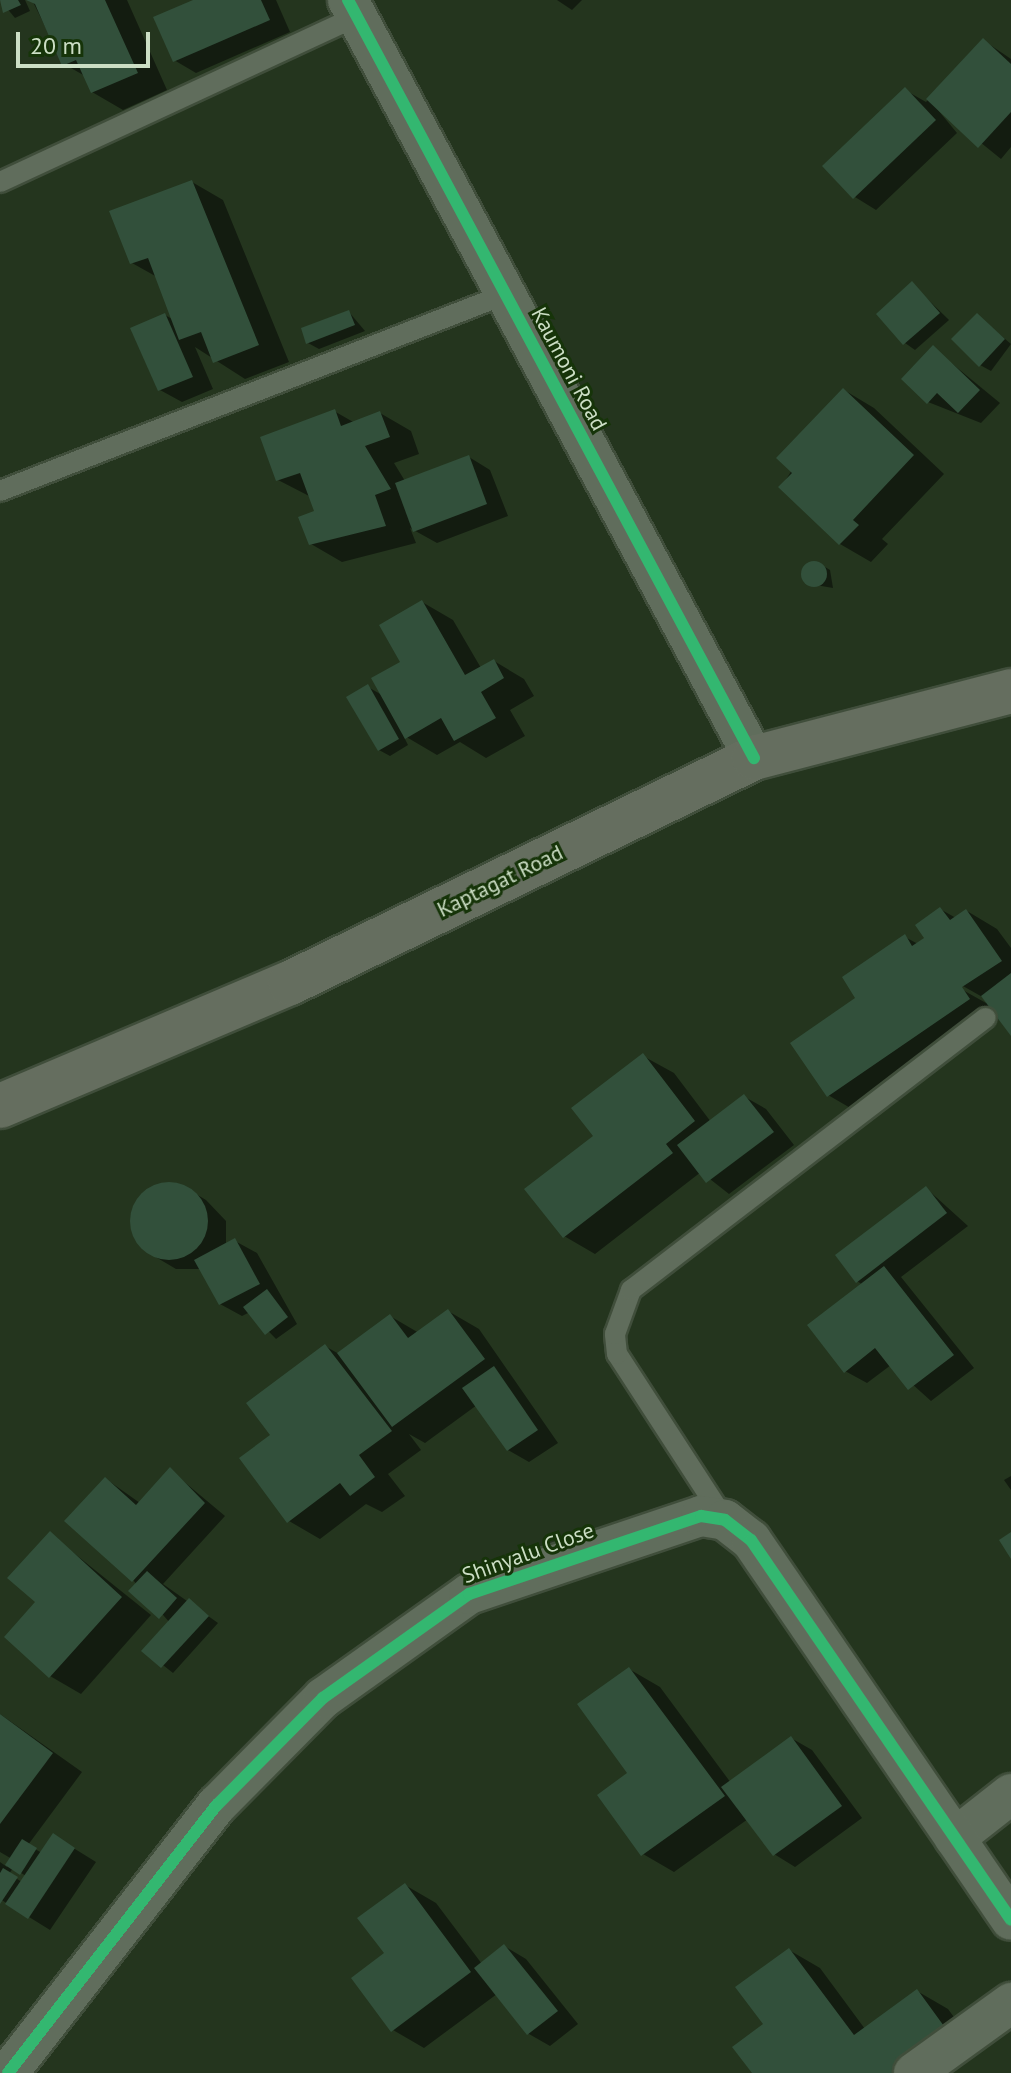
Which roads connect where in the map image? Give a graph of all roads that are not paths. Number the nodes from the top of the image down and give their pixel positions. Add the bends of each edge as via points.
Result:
1 (353, 8) edge
2 (0, 182) edge
3 (506, 294) junction
4 (0, 491) edge
5 (1011, 691) edge
6 (754, 758) junction
7 (986, 1018) dead end
8 (0, 1106) edge
9 (725, 1520) junction
10 (1011, 1794) edge
11 (955, 1838) junction
12 (1011, 1920) edge
13 (1011, 2003) edge
14 (8, 2073) edge
15 (914, 2073) edge

1 - 2 lane
1 - 3 street, Kaumoni Road
3 - 4 lane
3 - 6 street, Kaumoni Road
5 - 6 main road, Kaptagat Road
6 - 8 main road, Kaptagat Road via 290,983
7 - 9 lane via 631,1290 615,1334 617,1354
9 - 11 street via 751,1540
9 - 14 street, Shinyalu Close via 701,1516 665,1525 469,1594 395,1640 323,1698 217,1805
10 - 11 street
11 - 12 street
13 - 15 street

